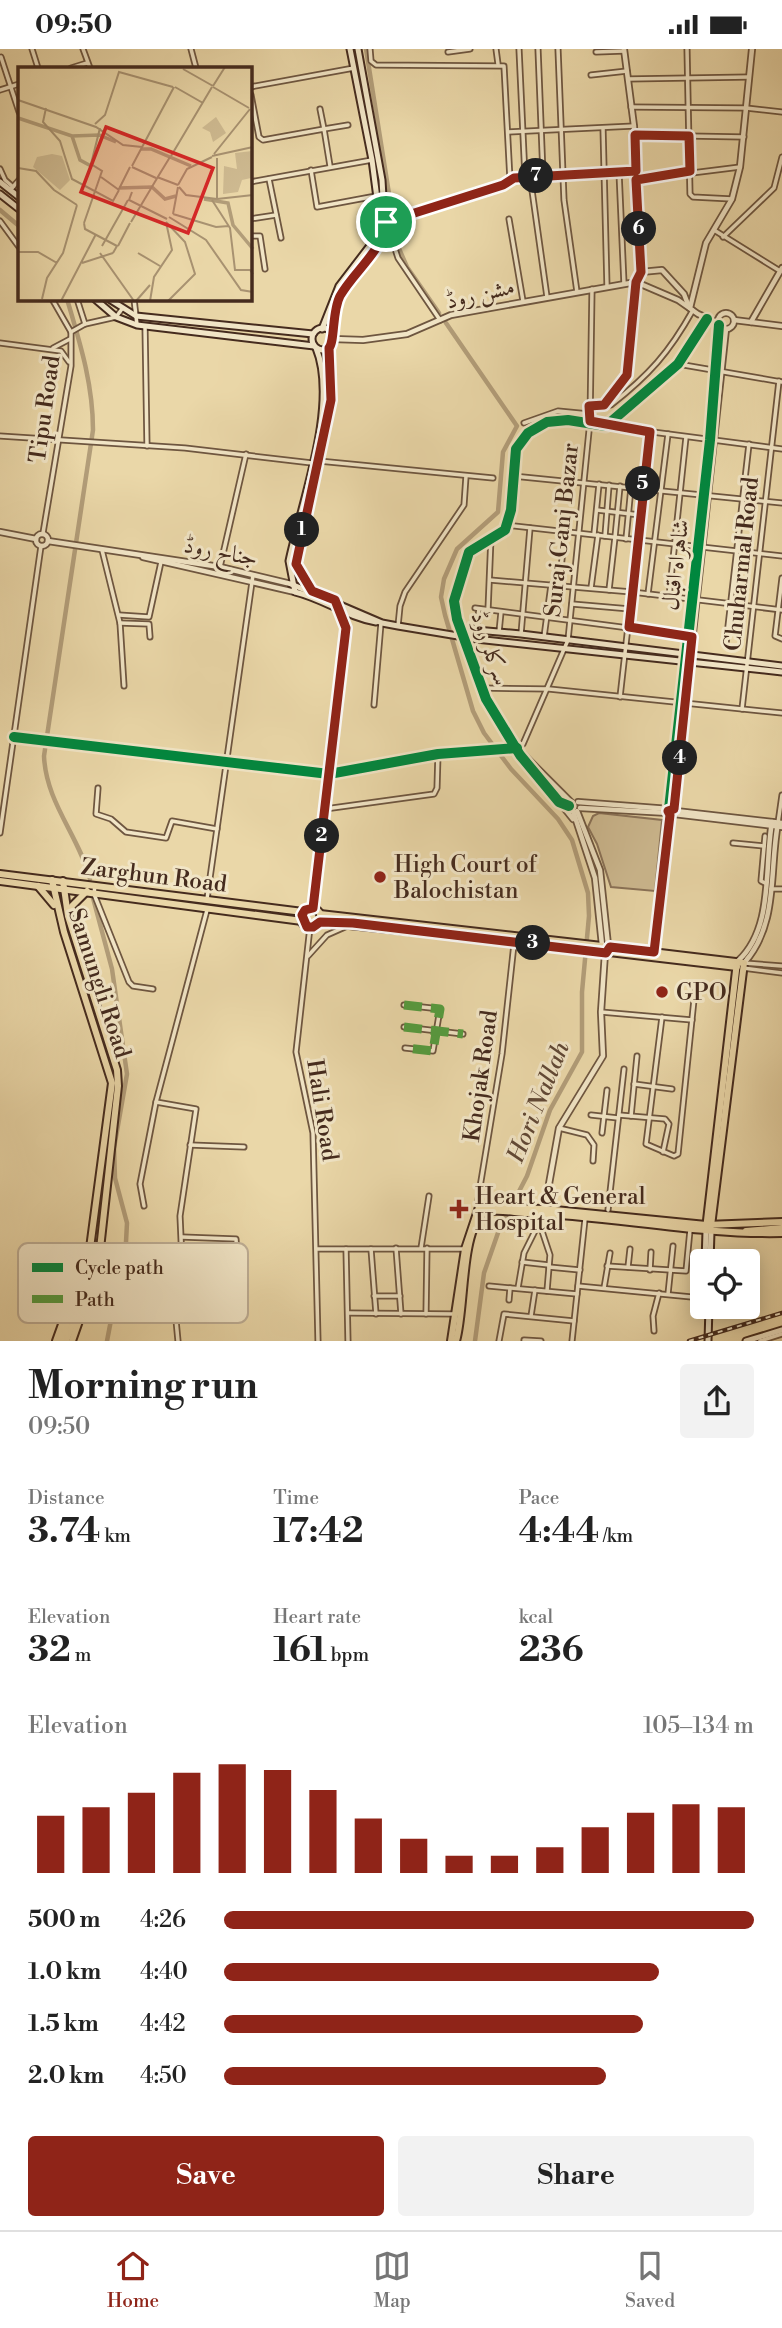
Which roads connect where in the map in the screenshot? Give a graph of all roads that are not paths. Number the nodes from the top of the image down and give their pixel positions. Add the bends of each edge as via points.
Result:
1 (32, 49) edge
2 (83, 49) edge
3 (191, 49) edge
4 (350, 49) edge
5 (358, 49) edge
6 (370, 49) edge
7 (470, 49) edge
8 (496, 49) edge
9 (519, 49) edge
10 (538, 49) edge
11 (558, 49) edge
12 (687, 49) edge
13 (752, 49) edge
14 (624, 50) edge
15 (448, 52) dead end
16 (596, 52) dead end
17 (1, 57) edge
18 (498, 65) junction
19 (89, 66) edge
20 (38, 67) edge
21 (196, 67) edge
22 (354, 68) junction
23 (626, 71) junction
24 (591, 75) dead end
25 (688, 77) junction
26 (749, 77) junction
27 (628, 79) junction
28 (18, 84) edge
29 (11, 87) junction
30 (252, 87) edge
31 (0, 90) edge
32 (252, 100) edge
33 (631, 107) junction
34 (688, 107) junction
35 (746, 108) junction
36 (18, 109) edge
37 (320, 109) dead end
38 (782, 112) edge
39 (369, 124) junction
40 (348, 125) dead end
41 (634, 127) junction
42 (603, 128) junction
43 (324, 129) junction
44 (561, 130) junction
45 (522, 131) junction
46 (541, 131) junction
47 (508, 132) junction
48 (635, 135) junction
49 (689, 136) junction
50 (744, 137) junction
51 (782, 156) edge
52 (372, 159) junction
53 (330, 166) junction
54 (740, 167) junction
55 (0, 169) edge
56 (310, 170) junction
57 (636, 171) junction
58 (690, 171) junction
59 (620, 172) junction
60 (604, 173) junction
61 (563, 174) junction
62 (543, 175) junction
63 (527, 176) junction
64 (269, 179) junction
65 (636, 180) junction
66 (18, 181) edge
67 (509, 181) junction
68 (0, 182) edge
69 (252, 182) edge
70 (11, 189) junction
71 (0, 194) edge
72 (18, 196) edge
73 (378, 196) junction
74 (732, 199) junction
75 (18, 208) edge
76 (276, 215) junction
77 (252, 219) edge
78 (509, 219) dead end
79 (0, 221) edge
80 (386, 221) junction
81 (2, 227) edge
82 (714, 230) junction
83 (252, 236) edge
84 (723, 237) junction
85 (281, 238) dead end
86 (18, 246) edge
87 (265, 269) dead end
88 (781, 269) edge
89 (641, 272) junction
90 (636, 282) junction
91 (624, 283) junction
92 (607, 286) junction
93 (592, 289) junction
94 (577, 292) junction
95 (547, 297) junction
96 (53, 301) edge
97 (77, 301) edge
98 (96, 301) edge
99 (112, 301) edge
100 (134, 301) edge
101 (523, 301) junction
102 (122, 309) junction
103 (691, 309) junction
104 (116, 317) junction
105 (136, 317) junction
106 (708, 319) junction
107 (440, 320) junction
108 (734, 320) junction
109 (751, 322) junction
110 (719, 324) junction
111 (83, 325) junction
112 (137, 325) junction
113 (145, 326) junction
114 (782, 326) edge
115 (322, 329) junction
116 (726, 329) junction
117 (73, 330) junction
118 (331, 332) junction
119 (313, 334) junction
120 (70, 339) junction
121 (333, 339) junction
122 (0, 343) edge
123 (315, 347) junction
124 (329, 348) junction
125 (51, 349) junction
126 (678, 364) junction
127 (71, 366) junction
128 (720, 371) junction
129 (780, 382) edge
130 (604, 405) junction
131 (589, 406) junction
132 (589, 414) junction
133 (590, 421) junction
134 (524, 423) dead end
135 (606, 426) junction
136 (650, 432) junction
137 (668, 435) junction
138 (0, 436) edge
139 (686, 437) junction
140 (59, 439) junction
141 (713, 440) junction
142 (749, 444) junction
143 (147, 446) junction
144 (771, 447) junction
145 (782, 449) edge
146 (246, 454) junction
147 (316, 462) junction
148 (466, 475) junction
149 (513, 476) junction
150 (493, 478) dead end
151 (583, 482) junction
152 (599, 484) junction
153 (610, 485) junction
154 (620, 486) junction
155 (631, 487) junction
156 (642, 488) junction
157 (661, 490) junction
158 (680, 492) junction
159 (706, 494) junction
160 (742, 498) junction
161 (765, 501) junction
162 (782, 503) edge
163 (597, 510) junction
164 (607, 511) junction
165 (617, 512) junction
166 (629, 513) junction
167 (640, 515) junction
168 (506, 525) junction
169 (530, 528) junction
170 (0, 532) edge
171 (565, 532) junction
172 (43, 533) junction
173 (578, 533) junction
174 (596, 535) junction
175 (604, 536) junction
176 (491, 537) junction
177 (615, 537) junction
178 (626, 538) junction
179 (36, 539) junction
180 (637, 540) junction
181 (48, 541) junction
182 (655, 542) junction
183 (675, 544) junction
184 (41, 546) junction
185 (700, 547) junction
186 (102, 550) junction
187 (735, 551) junction
188 (129, 553) junction
189 (760, 553) junction
190 (782, 556) edge
191 (161, 562) junction
192 (220, 567) junction
193 (253, 578) junction
194 (782, 578) edge
195 (490, 580) junction
196 (526, 583) junction
197 (291, 584) junction
198 (551, 585) junction
199 (559, 586) junction
200 (573, 587) junction
201 (591, 588) junction
202 (608, 590) junction
203 (312, 591) junction
204 (295, 592) junction
205 (632, 592) junction
206 (648, 594) junction
207 (669, 597) junction
208 (335, 600) junction
209 (694, 600) junction
210 (730, 603) junction
211 (572, 604) junction
212 (754, 606) junction
213 (338, 609) junction
214 (630, 609) junction
215 (488, 610) junction
216 (780, 610) edge
217 (501, 612) junction
218 (523, 614) junction
219 (118, 615) junction
220 (368, 617) junction
221 (546, 617) junction
222 (359, 619) junction
223 (570, 621) junction
224 (382, 623) junction
225 (120, 624) junction
226 (398, 626) junction
227 (629, 627) junction
228 (346, 628) junction
229 (476, 630) junction
230 (499, 632) junction
231 (461, 634) junction
232 (522, 634) junction
233 (544, 636) junction
234 (690, 636) junction
235 (150, 637) dead end
236 (782, 639) edge
237 (568, 640) junction
238 (726, 644) dead end
239 (626, 646) junction
240 (565, 647) junction
241 (688, 654) junction
242 (625, 655) junction
243 (687, 662) junction
244 (747, 665) junction
245 (782, 666) edge
246 (782, 672) edge
247 (124, 685) dead end
248 (481, 688) junction
249 (549, 689) junction
250 (620, 697) junction
251 (683, 704) junction
252 (374, 705) dead end
253 (743, 709) junction
254 (782, 713) edge
255 (14, 737) junction
256 (517, 748) junction
257 (438, 754) junction
258 (226, 764) junction
259 (329, 774) junction
260 (98, 788) dead end
261 (782, 795) edge
262 (559, 802) junction
263 (570, 804) junction
264 (577, 808) junction
265 (325, 809) junction
266 (672, 811) junction
267 (777, 825) edge
268 (576, 826) junction
269 (217, 829) junction
270 (0, 833) edge
271 (765, 836) dead end
272 (733, 843) dead end
273 (764, 846) junction
274 (0, 874) edge
275 (0, 881) edge
276 (765, 883) junction
277 (52, 884) junction
278 (38, 885) junction
279 (63, 885) junction
280 (94, 885) junction
281 (771, 889) junction
282 (782, 889) edge
283 (85, 892) junction
284 (94, 894) junction
285 (207, 904) junction
286 (313, 908) junction
287 (303, 912) junction
288 (320, 914) junction
289 (60, 915) junction
290 (68, 916) junction
291 (302, 921) junction
292 (320, 922) junction
293 (353, 923) junction
294 (412, 926) junction
295 (310, 927) junction
296 (515, 941) junction
297 (605, 949) junction
298 (654, 952) junction
299 (307, 957) junction
300 (740, 965) junction
301 (782, 966) edge
302 (782, 972) edge
303 (153, 989) dead end
304 (695, 990) dead end
305 (404, 1005) dead end
306 (601, 1012) junction
307 (662, 1017) junction
308 (692, 1020) junction
309 (404, 1027) dead end
310 (436, 1030) junction
311 (463, 1034) dead end
312 (405, 1048) dead end
313 (637, 1056) dead end
314 (624, 1069) dead end
315 (634, 1084) junction
316 (653, 1087) junction
317 (672, 1089) dead end
318 (607, 1090) dead end
319 (156, 1102) junction
320 (591, 1115) dead end
321 (604, 1116) junction
322 (619, 1116) junction
323 (631, 1116) junction
324 (649, 1118) junction
325 (559, 1128) junction
326 (602, 1133) dead end
327 (190, 1145) junction
328 (244, 1147) dead end
329 (663, 1152) junction
330 (593, 1161) dead end
331 (429, 1196) dead end
332 (144, 1206) dead end
333 (512, 1209) junction
334 (481, 1210) junction
335 (608, 1210) dead end
336 (544, 1212) junction
337 (584, 1219) junction
338 (782, 1223) edge
339 (540, 1225) junction
340 (690, 1227) junction
341 (708, 1228) junction
342 (738, 1229) junction
343 (782, 1231) edge
344 (182, 1237) junction
345 (91, 1243) edge
346 (99, 1243) edge
347 (182, 1243) edge
348 (236, 1243) edge
349 (673, 1246) dead end
350 (371, 1248) junction
351 (396, 1248) junction
352 (424, 1248) junction
353 (316, 1249) junction
354 (346, 1249) junction
355 (465, 1249) junction
356 (630, 1249) dead end
357 (708, 1249) edge
358 (651, 1251) dead end
359 (610, 1253) dead end
360 (522, 1262) junction
361 (549, 1266) junction
362 (607, 1266) junction
363 (628, 1268) junction
364 (579, 1270) junction
365 (650, 1270) junction
366 (671, 1272) junction
367 (489, 1286) dead end
368 (578, 1286) junction
369 (510, 1288) junction
370 (518, 1288) junction
371 (604, 1288) junction
372 (536, 1290) junction
373 (547, 1291) junction
374 (659, 1293) junction
375 (577, 1294) junction
376 (668, 1294) junction
377 (374, 1296) junction
378 (400, 1296) junction
379 (690, 1297) edge
380 (509, 1300) dead end
381 (348, 1313) junction
382 (376, 1314) junction
383 (401, 1314) junction
384 (425, 1314) junction
385 (455, 1314) junction
386 (531, 1316) junction
387 (708, 1319) edge
388 (574, 1321) junction
389 (67, 1323) edge
390 (67, 1323) edge
391 (69, 1323) edge
392 (78, 1323) edge
393 (176, 1323) edge
394 (654, 1331) dead end
395 (782, 1332) edge
396 (762, 1338) edge
397 (524, 1340) edge
398 (61, 1341) edge
399 (72, 1341) edge
400 (178, 1341) edge
401 (318, 1341) edge
402 (348, 1341) edge
403 (451, 1341) edge
404 (456, 1341) edge
405 (499, 1341) edge
406 (541, 1341) edge
407 (572, 1341) edge
408 (708, 1341) edge
409 (746, 1341) edge

1 - 20 street
2 - 19 street
3 - 21 street
4 - 22 main road
5 - 39 main road
6 - 18 street via 376,65
7 - 15 street
8 - 18 street
9 - 45 street
10 - 46 street
11 - 44 street
12 - 25 street
13 - 26 street
14 - 16 street
14 - 23 street
17 - 29 street
18 - 47 street via 504,66
22 - 30 street
22 - 39 main road
23 - 24 street
23 - 27 street
25 - 26 street
25 - 27 street
25 - 34 street
26 - 35 street
27 - 33 street
28 - 29 street
29 - 31 street
29 - 36 street
32 - 43 street via 263,140
33 - 34 street
33 - 41 street
34 - 35 street
34 - 49 street
35 - 38 street
35 - 50 street
37 - 43 street
39 - 52 main road
39 - 80 main road
40 - 43 street
41 - 42 street
41 - 48 street
42 - 44 street
42 - 60 street
43 - 53 street
44 - 46 street
44 - 61 street
45 - 46 street
45 - 47 street
45 - 63 street
46 - 62 street
47 - 67 street
48 - 49 street
48 - 57 street
49 - 50 street
49 - 58 street
50 - 54 street
51 - 84 street via 774,188
52 - 53 street
52 - 73 main road
53 - 56 street
54 - 58 street
54 - 74 street
55 - 70 street
56 - 64 street
56 - 73 street via 317,207
57 - 59 street
57 - 65 street
58 - 65 street
58 - 74 street via 691,196
59 - 60 street
59 - 91 street
60 - 61 street
60 - 92 street
61 - 62 street
61 - 94 street
62 - 63 street
63 - 67 street
63 - 95 street
64 - 69 street
64 - 76 street
65 - 89 street
66 - 70 street
67 - 80 street
68 - 70 main road
70 - 72 main road
71 - 75 main road
73 - 80 main road
74 - 82 street
76 - 77 street
76 - 85 street
78 - 101 street
79 - 81 street
80 - 107 street via 398,258
80 - 115 main road via 339,286
80 - 118 main road via 383,238 341,293
81 - 86 street
82 - 84 street
82 - 103 street via 706,243
83 - 87 street via 260,236
84 - 88 street
88 - 109 street
89 - 90 street
89 - 103 street via 662,270
90 - 91 street, مشن روڈ
90 - 103 street
90 - 130 street via 627,375
91 - 92 street, مشن روڈ
92 - 93 street, مشن روڈ
93 - 94 street, مشن روڈ
93 - 131 street, Suraj Ganj Bazar
94 - 95 street, مشن روڈ
95 - 101 street, مشن روڈ
96 - 117 street
97 - 111 street
98 - 104 main road
99 - 102 main road
100 - 105 street
101 - 107 street, مشن روڈ
102 - 104 street
102 - 105 main road
103 - 106 street
103 - 130 street via 670,351 618,400
104 - 111 street, Tipu Road
104 - 112 main road
105 - 112 street
105 - 119 main road
106 - 110 street
106 - 126 street
107 - 121 street, مشن روڈ via 407,334
108 - 109 street
108 - 110 street via 724,313
108 - 116 street
109 - 114 street
110 - 116 street
110 - 128 street, شاہراہ اقبال
111 - 117 street, Tipu Road
112 - 113 main road
113 - 123 main road
113 - 143 street
115 - 118 main road
115 - 119 main road
116 - 128 street
117 - 120 street, Tipu Road
118 - 121 main road
119 - 123 main road
120 - 125 street
120 - 127 street, Tipu Road
121 - 124 main road
122 - 125 street
123 - 124 main road
123 - 147 main road via 324,375
124 - 147 main road via 331,400
125 - 127 street via 61,351
126 - 128 street
126 - 135 street
127 - 140 street, Tipu Road
128 - 129 street
128 - 141 street, شاہراہ اقبال
129 - 144 street, Chuharmal Road
130 - 131 street
131 - 132 street, Suraj Ganj Bazar
132 - 133 street, Suraj Ganj Bazar
132 - 134 street via 558,411
133 - 135 street
133 - 149 street via 547,422 528,433 516,449
133 - 151 street, Suraj Ganj Bazar
135 - 136 street
136 - 137 street
136 - 156 street
137 - 139 street
137 - 157 street
138 - 140 street
139 - 141 street
139 - 158 street
140 - 143 street
140 - 172 street, Tipu Road
141 - 142 street
141 - 159 street, شاہراہ اقبال
142 - 144 street
142 - 160 street
143 - 146 street
144 - 145 street
144 - 161 street, Chuharmal Road
146 - 147 street
146 - 192 street
147 - 148 street
147 - 197 main road via 289,561
147 - 203 main road via 296,564
148 - 150 street
148 - 226 street via 464,505 405,592
149 - 151 street
149 - 168 street via 512,510
151 - 152 street
151 - 173 street, Suraj Ganj Bazar
152 - 153 street
152 - 163 street
153 - 154 street
153 - 164 street
154 - 155 street
154 - 165 street
155 - 156 street
155 - 166 street
156 - 157 street
156 - 167 street
157 - 158 street
157 - 182 street
158 - 159 street
158 - 183 street
159 - 160 street
159 - 185 street, شاہراہ اقبال
160 - 161 street
160 - 187 street
161 - 162 street
161 - 189 street, Chuharmal Road
163 - 164 street
163 - 174 street
164 - 165 street
164 - 175 street
165 - 166 street
165 - 177 street
166 - 167 street
166 - 178 street
167 - 180 street
168 - 169 street
168 - 176 street, سرکلر روڈ
169 - 171 street
169 - 196 street
170 - 179 street
171 - 173 street
171 - 199 street
172 - 179 street
172 - 181 street
173 - 174 street
173 - 200 street, Suraj Ganj Bazar
174 - 175 street
174 - 201 street
175 - 177 street
176 - 195 street
176 - 231 street, سرکلر روڈ via 470,552 459,579 454,601
177 - 178 street
177 - 202 street
178 - 180 street
179 - 184 street
180 - 182 street
180 - 205 street
181 - 184 street
181 - 186 street, جناح روڈ
182 - 183 street
182 - 206 street
183 - 185 street
183 - 207 street
184 - 255 street
185 - 187 street
185 - 209 street, شاہراہ اقبال
186 - 188 street, جناح روڈ
186 - 219 street
187 - 189 street
187 - 210 street
188 - 191 street, جناح روڈ
188 - 192 street, جناح روڈ
189 - 190 street
189 - 212 street, Chuharmal Road
191 - 193 street, جناح روڈ
191 - 219 street via 149,617
192 - 193 street, جناح روڈ
193 - 197 street, جناح روڈ
193 - 204 street, جناح روڈ
193 - 258 street
194 - 216 street
195 - 196 street
195 - 215 street
196 - 198 street
196 - 218 street
197 - 203 main road, جناح روڈ
197 - 204 main road
198 - 199 street
198 - 221 street
199 - 200 street
200 - 201 street
200 - 211 street, Suraj Ganj Bazar
201 - 202 street
202 - 205 street
203 - 208 main road, جناح روڈ
204 - 213 main road, جناح روڈ
205 - 206 street
205 - 214 street
206 - 207 street
207 - 209 street
208 - 213 main road
208 - 220 main road, جناح روڈ
209 - 210 street
209 - 234 street, شاہراہ اقبال
210 - 212 street
210 - 238 street
211 - 214 street
211 - 223 street, Suraj Ganj Bazar
212 - 216 street
212 - 244 street, Chuharmal Road
213 - 222 main road, جناح روڈ
213 - 228 main road
214 - 227 street
215 - 217 street
215 - 229 street via 477,608
216 - 236 street via 775,636
217 - 218 street
217 - 230 street
218 - 221 street
218 - 232 street
219 - 225 street
220 - 222 main road
220 - 224 main road, جناح روڈ
221 - 223 street
221 - 233 street
222 - 224 main road, جناح روڈ
222 - 228 main road
223 - 227 street
223 - 237 street, Suraj Ganj Bazar
224 - 226 main road, جناح روڈ
224 - 252 street
225 - 235 street via 149,624
225 - 247 street
226 - 231 main road, جناح روڈ
227 - 234 street
227 - 239 street
228 - 259 main road
229 - 230 main road, جناح روڈ
229 - 231 main road, جناح روڈ
230 - 232 main road, جناح روڈ
231 - 240 main road, جناح روڈ
231 - 248 street, سرکلر روڈ
232 - 233 main road, جناح روڈ
233 - 237 main road, جناح روڈ
234 - 241 street, شاہراہ اقبال
237 - 239 main road, جناح روڈ
237 - 240 street, Suraj Ganj Bazar
239 - 241 main road, جناح روڈ
239 - 242 street
240 - 242 main road, جناح روڈ
240 - 249 street, Suraj Ganj Bazar
241 - 243 street, شاہراہ اقبال
241 - 244 main road, جناح روڈ
242 - 243 main road, جناح روڈ
242 - 250 street
243 - 244 main road, جناح روڈ
243 - 251 street, شاہراہ اقبال
244 - 245 main road, جناح روڈ
244 - 246 main road, جناح روڈ
244 - 253 street, Chuharmal Road
248 - 249 street
248 - 256 street, سرکلر روڈ
249 - 250 street
249 - 256 street, Suraj Ganj Bazar
250 - 251 street
251 - 253 street
251 - 266 street, شاہراہ اقبال
253 - 254 street
255 - 258 street
255 - 270 street
256 - 257 street
256 - 262 street, سرکلر روڈ
256 - 263 street, سرکلر روڈ
257 - 259 street
257 - 265 street via 434,794
258 - 259 street
258 - 269 street
259 - 265 main road
260 - 269 street via 96,814 111,819 125,832 166,838 172,821
261 - 267 street
262 - 263 street
262 - 268 street, سرکلر روڈ
263 - 264 street, سرکلر روڈ
263 - 264 street
264 - 266 street
264 - 268 street
264 - 297 street via 600,870
265 - 286 main road
266 - 267 street
266 - 298 street, شاہراہ اقبال
267 - 276 street
267 - 281 street
268 - 297 street via 595,878
269 - 285 street
271 - 273 street
272 - 273 street
273 - 276 street via 761,881
274 - 277 main road, Zarghun Road
275 - 278 main road, Zarghun Road
276 - 300 street via 758,933
277 - 278 main road, Zarghun Road
277 - 279 main road, Zarghun Road
277 - 289 main road, Samungli Road
278 - 289 main road
279 - 280 main road, Zarghun Road
279 - 283 main road, Zarghun Road
279 - 290 main road, Samungli Road
280 - 283 main road
280 - 284 street
280 - 285 main road, Zarghun Road
281 - 282 street
281 - 300 street via 767,920 753,953
283 - 284 main road, Zarghun Road
283 - 290 main road
284 - 285 main road, Zarghun Road
284 - 303 street via 129,982
285 - 287 main road, Zarghun Road
285 - 291 main road, Zarghun Road
285 - 319 street
286 - 287 main road
286 - 288 main road
287 - 291 main road
288 - 292 main road
288 - 294 main road
289 - 345 main road, Samungli Road via 111,1083
290 - 346 main road, Samungli Road via 117,1070
291 - 295 main road
292 - 293 main road
292 - 295 main road
293 - 294 main road
293 - 299 street via 327,935
294 - 296 main road
294 - 297 main road
295 - 299 street, Hali Road
296 - 297 main road
296 - 334 street, Khojak Road
297 - 298 main road
297 - 300 main road
297 - 306 street
298 - 300 main road
299 - 353 street, Hali Road via 296,1052 313,1133
300 - 301 street
300 - 302 street
300 - 341 main road
304 - 308 street
305 - 310 street via 440,1009
306 - 307 street
306 - 325 street via 603,1056
307 - 308 street
307 - 316 street
308 - 329 street via 678,1154
309 - 310 street
310 - 311 street
310 - 312 street via 433,1051
313 - 315 street
314 - 322 street
315 - 316 street
315 - 323 street
316 - 317 street
316 - 324 street
318 - 321 street
319 - 327 street via 196,1109
319 - 332 street via 141,1184
320 - 321 street
321 - 322 street
321 - 326 street
322 - 323 street
322 - 335 street
323 - 324 street
324 - 329 street via 646,1145
324 - 329 street via 665,1119 669,1124
325 - 330 street via 587,1135 594,1145
325 - 336 street
327 - 328 street
327 - 344 street via 180,1216
331 - 352 street
333 - 334 main road
333 - 334 main road
333 - 336 main road
334 - 355 main road
334 - 404 main road via 468,1258
336 - 337 main road
336 - 339 street
336 - 340 main road
337 - 340 main road
337 - 364 street
338 - 342 main road
339 - 360 street
339 - 361 street
340 - 341 main road
340 - 366 street via 686,1271
341 - 342 main road
341 - 357 main road
342 - 343 main road
342 - 343 main road
344 - 347 street
344 - 348 street via 236,1239
349 - 366 street
350 - 351 street
350 - 354 street
350 - 377 street
351 - 352 street
351 - 378 street
352 - 355 street
352 - 384 street
353 - 354 street
353 - 401 street, Hali Road
354 - 381 street
355 - 385 main road
356 - 363 street
358 - 365 street
359 - 362 street
360 - 361 street
360 - 370 street
361 - 364 street
361 - 373 street
362 - 363 street
362 - 371 street
363 - 365 street
364 - 368 street
365 - 366 street
366 - 376 street
367 - 369 street
368 - 371 street
368 - 375 street
369 - 370 street
369 - 380 street
370 - 372 street
371 - 374 street
372 - 373 street
372 - 386 street
373 - 375 street
374 - 376 street
374 - 394 street
375 - 388 street
376 - 379 street
377 - 378 street
377 - 382 street
378 - 383 street
381 - 382 street
381 - 402 street
382 - 383 street
383 - 384 street
384 - 385 street
385 - 403 main road
386 - 388 street
386 - 405 street via 504,1314
387 - 408 main road
388 - 407 street
389 - 398 main road
390 - 398 main road, Samungli Road
391 - 398 main road
392 - 399 main road, Samungli Road
393 - 400 street
395 - 396 main road
396 - 409 main road
397 - 406 street

